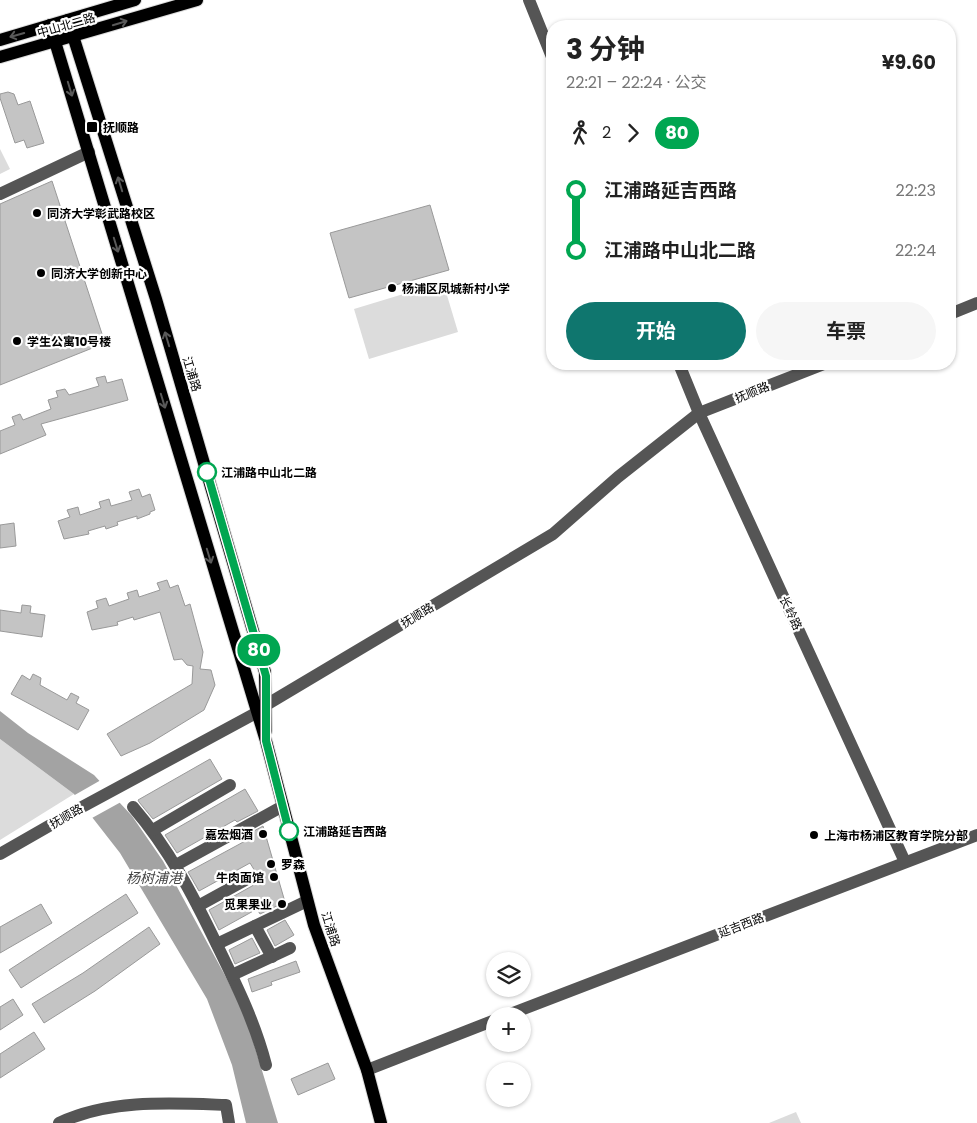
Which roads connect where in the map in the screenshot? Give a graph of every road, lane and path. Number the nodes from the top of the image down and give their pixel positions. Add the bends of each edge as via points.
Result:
1 (135, 0) edge
2 (197, 0) edge
3 (529, 0) edge
4 (68, 20) junction
5 (50, 25) junction
6 (74, 37) junction
7 (0, 40) edge
8 (546, 42) edge
9 (56, 43) junction
10 (0, 57) edge
11 (89, 152) dead end
12 (0, 194) edge
13 (977, 303) edge
14 (956, 312) edge
15 (681, 370) edge
16 (809, 370) edge
17 (699, 413) junction
18 (261, 709) junction
19 (230, 785) dead end
20 (283, 806) junction
21 (133, 808) dead end
22 (153, 830) junction
23 (977, 836) edge
24 (0, 854) edge
25 (905, 862) junction
26 (176, 865) junction
27 (249, 878) dead end
28 (307, 901) junction
29 (198, 906) junction
30 (255, 926) junction
31 (217, 944) junction
32 (290, 948) dead end
33 (272, 957) junction
34 (232, 975) junction
35 (528, 1007) edge
36 (486, 1024) edge
37 (266, 1065) dead end
38 (367, 1070) junction
39 (59, 1123) edge
40 (229, 1123) edge
41 (381, 1123) edge

1 - 4 main road, 中山北二路
6 -> 2 main road, 中山北二路
3 - 8 street
4 - 5 main road, 中山北二路
4 - 6 main road, 江浦路
5 -> 7 main road, 中山北二路
5 - 9 main road, 江浦路
6 - 9 main road, 中山北二路
18 -> 6 main road, 江浦路 via 265,672
9 - 10 main road, 中山北二路
9 -> 18 main road, 江浦路
11 - 12 street
13 - 14 street
15 - 17 street, 长岭路
16 - 17 street, 抚顺路
17 - 18 street, 抚顺路 via 553,534
17 - 25 street, 长岭路
18 - 20 main road, 江浦路
18 - 24 street, 抚顺路
19 - 22 street
20 - 26 street
20 - 28 main road, 江浦路
21 - 22 street
22 - 26 street
23 - 25 street, 延吉西路
25 - 35 street, 延吉西路
26 - 29 street
27 - 29 street
28 - 30 street
28 - 38 main road, 江浦路
29 - 31 street
30 - 31 street
30 - 33 street
31 - 34 street
32 - 33 street
33 - 34 street
34 - 37 street via 254,1024
36 - 38 street
38 - 41 main road, 江浦路
39 - 40 street via 80,1114 134,1105 175,1104 226,1105

